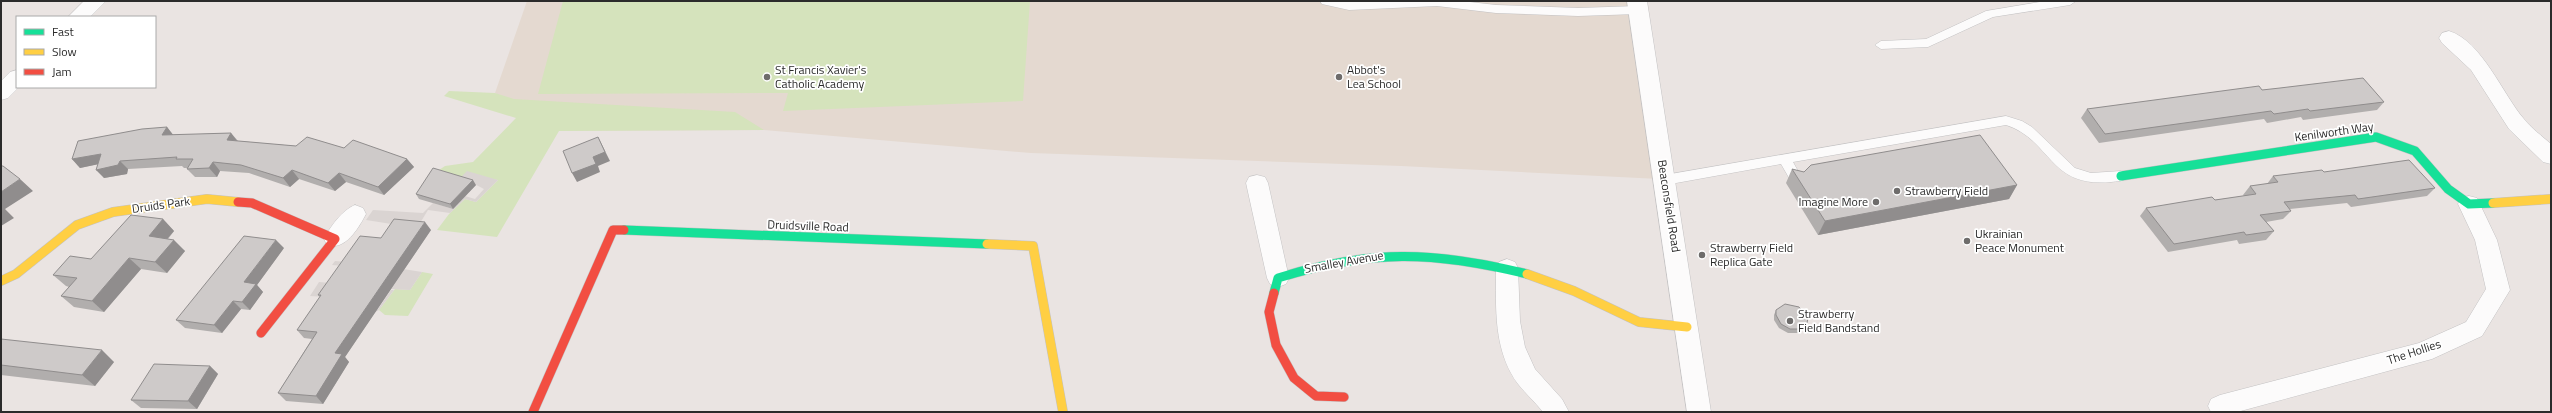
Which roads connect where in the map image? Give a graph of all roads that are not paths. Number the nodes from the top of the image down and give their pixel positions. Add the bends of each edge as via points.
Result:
1 (96, 1) edge
2 (1326, 1) edge
3 (2070, 1) edge
4 (1638, 6) edge
5 (79, 16) edge
6 (2449, 38) dead end
7 (1881, 45) dead end
8 (16, 78) edge
9 (1, 93) edge
10 (2551, 156) edge
11 (1784, 159) junction
12 (2121, 176) joint
13 (1665, 180) junction
14 (1797, 180) edge
15 (1257, 183) dead end
16 (2551, 199) edge
17 (2469, 204) junction
18 (355, 214) dead end
19 (335, 239) junction
20 (1507, 268) junction
21 (1278, 278) junction
22 (1, 281) edge
23 (1687, 327) junction
24 (261, 333) dead end
25 (1344, 397) dead end
26 (2220, 406) dead end
27 (533, 412) edge
28 (1063, 412) edge
29 (1557, 412) edge
30 (1699, 412) edge

1 - 5 street
2 - 4 lane via 1349,6 1436,2 1496,9 1578,12
3 - 7 lane via 1990,14 1928,43
4 - 13 street, Beaconsfield Road
6 - 10 street via 2478,65 2516,124
8 - 9 street
11 - 12 lane via 2006,120 2027,129 2074,173 2094,178
11 - 13 lane
11 - 14 lane
12 - 17 street, Kenilworth Way via 2376,137 2415,151 2448,189
13 - 23 street, Beaconsfield Road
15 - 21 street
16 - 17 street
17 - 26 street, The Hollies via 2486,240 2498,290 2474,329 2424,352
18 - 19 street
19 - 22 street, Druids Park via 252,204 207,199 113,212 77,225 16,274
19 - 24 street
20 - 21 street, Smalley Avenue via 1421,253 1376,254 1331,262
20 - 23 street, Smalley Avenue via 1573,290 1638,322
20 - 29 street via 1512,348 1523,372
21 - 25 street via 1269,312 1276,345 1294,378 1316,396
23 - 30 street, Beaconsfield Road
27 - 28 street, Druidsville Road via 613,230 1033,246

